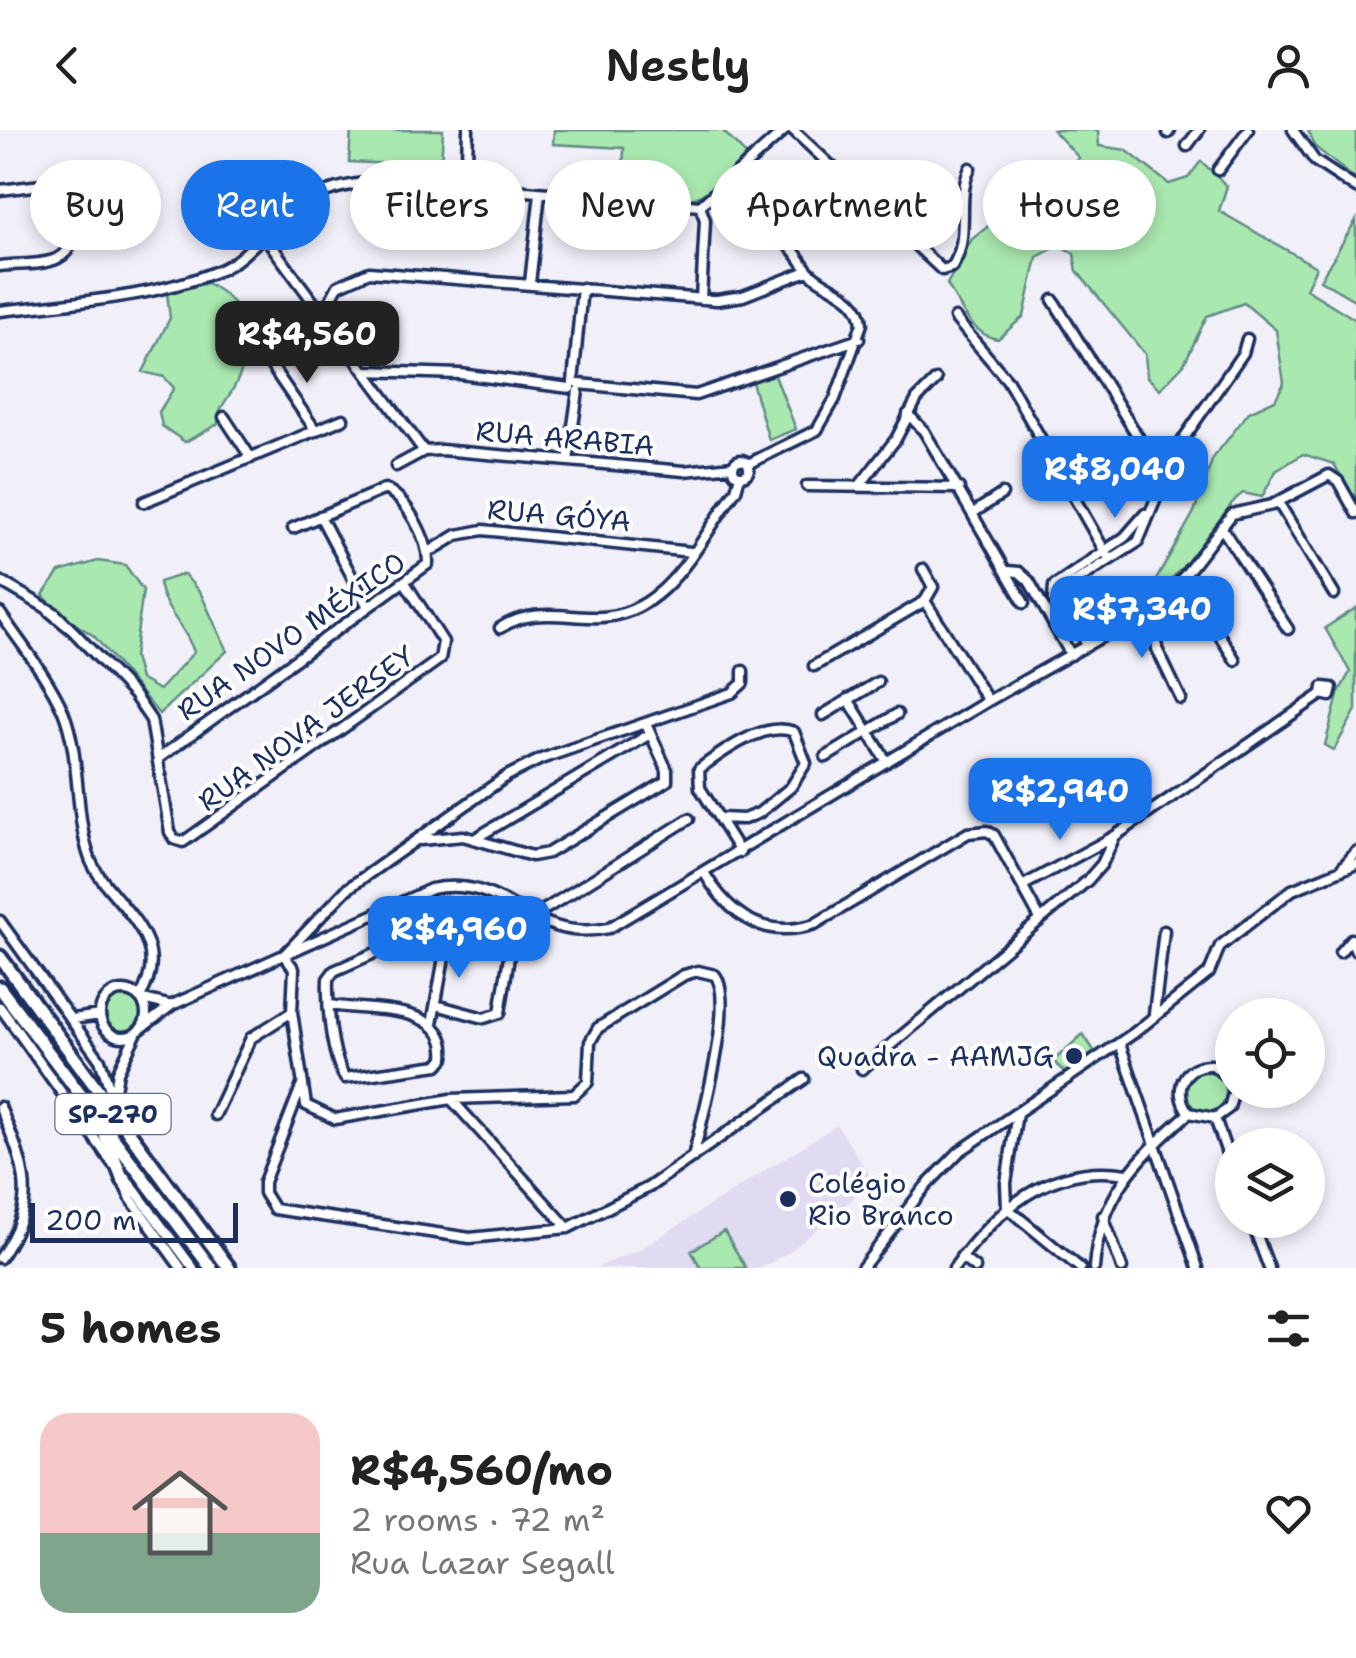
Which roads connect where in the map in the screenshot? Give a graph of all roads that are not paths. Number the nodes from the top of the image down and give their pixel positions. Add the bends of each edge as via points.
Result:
1 (468, 130) edge
2 (789, 130) edge
3 (1199, 130) edge
4 (1248, 130) edge
5 (1293, 130) edge
6 (1188, 146) dead end
7 (467, 160) edge
8 (970, 168) dead end
9 (1218, 170) dead end
10 (350, 185) edge
11 (1356, 188) edge
12 (0, 190) edge
13 (525, 192) edge
14 (540, 193) junction
15 (700, 206) junction
16 (275, 250) edge
17 (795, 250) edge
18 (0, 266) edge
19 (807, 271) junction
20 (530, 283) junction
21 (582, 288) junction
22 (332, 295) junction
23 (314, 299) junction
24 (701, 299) junction
25 (1053, 300) dead end
26 (0, 311) edge
27 (324, 312) junction
28 (955, 318) dead end
29 (858, 338) junction
30 (1248, 338) dead end
31 (268, 362) dead end
32 (367, 371) junction
33 (386, 371) junction
34 (936, 380) dead end
35 (376, 383) junction
36 (577, 386) junction
37 (908, 414) junction
38 (224, 418) dead end
39 (343, 419) dead end
40 (316, 431) junction
41 (1176, 448) junction
42 (424, 451) junction
43 (1148, 451) junction
44 (251, 458) junction
45 (568, 461) junction
46 (748, 464) junction
47 (396, 466) dead end
48 (733, 466) junction
49 (740, 476) junction
50 (1162, 477) junction
51 (860, 485) junction
52 (807, 486) dead end
53 (959, 488) junction
54 (1002, 494) dead end
55 (144, 502) dead end
56 (1278, 502) junction
57 (1148, 510) junction
58 (1356, 512) edge
59 (974, 513) junction
60 (320, 516) junction
61 (293, 528) dead end
62 (1134, 529) junction
63 (1223, 530) junction
64 (1096, 532) junction
65 (1138, 542) junction
66 (1114, 543) junction
67 (429, 552) junction
68 (691, 552) junction
69 (1110, 554) junction
70 (923, 569) dead end
71 (1008, 571) junction
72 (1184, 577) junction
73 (0, 581) edge
74 (406, 584) junction
75 (1334, 594) dead end
76 (925, 601) junction
77 (1024, 603) dead end
78 (368, 607) junction
79 (0, 613) edge
80 (1156, 614) junction
81 (1078, 619) junction
82 (1069, 625) junction
83 (500, 628) dead end
84 (1288, 628) dead end
85 (1079, 631) junction
86 (1087, 646) junction
87 (1071, 656) junction
88 (1235, 660) dead end
89 (814, 666) dead end
90 (743, 671) dead end
91 (878, 682) dead end
92 (1322, 694) dead end
93 (1182, 698) dead end
94 (848, 699) junction
95 (988, 701) junction
96 (898, 714) dead end
97 (823, 715) dead end
98 (646, 724) junction
99 (868, 732) junction
100 (650, 734) junction
101 (826, 757) dead end
102 (159, 758) junction
103 (886, 762) junction
104 (720, 818) junction
105 (688, 819) dead end
106 (1115, 836) junction
107 (476, 838) junction
108 (416, 840) junction
109 (740, 852) junction
110 (1356, 852) edge
111 (1356, 864) edge
112 (1340, 870) junction
113 (705, 874) junction
114 (1022, 886) junction
115 (516, 907) junction
116 (1039, 917) junction
117 (531, 918) junction
118 (0, 921) edge
119 (449, 930) junction
120 (1164, 931) dead end
121 (473, 932) dead end
122 (1356, 951) edge
123 (1340, 952) dead end
124 (284, 954) junction
125 (0, 957) edge
126 (0, 988) edge
127 (139, 998) junction
128 (172, 1005) junction
129 (330, 1005) junction
130 (436, 1005) junction
131 (0, 1007) edge
132 (292, 1012) junction
133 (458, 1013) junction
134 (1154, 1014) junction
135 (100, 1015) junction
136 (72, 1020) junction
137 (432, 1024) junction
138 (138, 1032) junction
139 (441, 1032) junction
140 (1120, 1044) junction
141 (1215, 1067) edge
142 (862, 1069) dead end
143 (804, 1079) dead end
144 (301, 1088) junction
145 (114, 1095) junction
146 (451, 1099) junction
147 (0, 1107) edge
148 (1229, 1108) edge
149 (1189, 1112) junction
150 (1017, 1113) junction
151 (96, 1114) junction
152 (216, 1116) dead end
153 (1214, 1118) junction
154 (122, 1127) junction
155 (1218, 1128) edge
156 (1154, 1143) junction
157 (694, 1157) junction
158 (1127, 1174) junction
159 (122, 1177) junction
160 (1007, 1208) junction
161 (1103, 1216) junction
162 (568, 1228) junction
163 (1258, 1238) edge
164 (0, 1258) edge
165 (961, 1258) junction
166 (180, 1268) edge
167 (193, 1268) edge
168 (211, 1268) edge
169 (229, 1268) edge
170 (862, 1268) edge
171 (954, 1268) edge
172 (976, 1268) edge
173 (1080, 1268) edge
174 (1094, 1268) edge
175 (1122, 1268) edge
176 (1198, 1268) edge
177 (1269, 1268) edge

1 - 7 street
2 - 8 street via 942,270 952,267 962,248
2 - 15 street
3 - 6 street
4 - 9 street
5 - 11 street via 1315,161
10 - 26 street via 287,212 243,256 218,270 120,296
12 - 18 street via 63,187 74,242 57,259
13 - 14 street
14 - 15 street
14 - 20 street
15 - 24 street
16 - 23 street
17 - 19 street
19 - 24 street via 744,296
19 - 29 street via 854,304 862,317
20 - 21 street
20 - 22 street via 368,272 349,278
21 - 24 street
21 - 36 street
22 - 23 street
22 - 27 street
23 - 27 street
25 - 43 street
27 - 32 street
28 - 64 street via 1008,381
29 - 36 street via 696,395
29 - 46 street, RUA ARABIA via 835,399 808,436
30 - 41 street
31 - 40 street
32 - 33 street
32 - 35 street
33 - 35 street
33 - 36 street
34 - 37 street
35 - 42 street
36 - 45 street
37 - 51 street
37 - 53 street
38 - 44 street
39 - 40 street
40 - 44 street
41 - 43 street
41 - 50 street
42 - 45 street, RUA ARABIA
42 - 47 street
43 - 50 street
44 - 55 street
45 - 48 street, RUA ARABIA via 684,471
46 - 48 street, RUA ARABIA via 739,460
46 - 49 street
48 - 49 street
49 - 68 street
50 - 57 street
51 - 52 street
51 - 53 street
53 - 59 street
54 - 59 street
56 - 58 street via 1329,475
56 - 63 street via 1237,511
56 - 75 street
57 - 62 street
57 - 65 street
59 - 71 street
60 - 61 street
60 - 67 street, RUA NOVO MÉXICO via 377,490 392,492
60 - 78 street
62 - 65 street
62 - 66 street
63 - 72 street
63 - 84 street
64 - 66 street
64 - 69 street
65 - 69 street
66 - 69 street
67 - 68 street, RUA GÓYA via 457,535 483,530
67 - 74 street, RUA NOVO MÉXICO via 427,567
68 - 83 street via 661,595 631,613 534,614
69 - 81 street via 1062,590
69 - 82 street via 1054,586 1053,600
70 - 76 street via 933,586
71 - 77 street
71 - 87 street via 1029,581
72 - 80 street
72 - 88 street
73 - 102 street via 73,630 146,712
74 - 78 street, RUA NOVO MÉXICO
74 - 102 street, RUA NOVA JERSEY via 443,642 440,659 189,839 174,840
76 - 89 street
76 - 95 street
78 - 102 street, RUA NOVO MÉXICO
79 - 127 street via 64,713 95,872 141,926 148,967
80 - 86 street
80 - 93 street via 1157,649
81 - 82 street
81 - 85 street
82 - 85 street
85 - 86 street
86 - 87 street
87 - 95 street
90 - 98 street via 743,683 732,693
91 - 94 street
92 - 106 street
94 - 97 street
94 - 99 street
95 - 103 street
96 - 99 street
98 - 100 street
98 - 108 street via 518,770
99 - 101 street
99 - 103 street
100 - 107 street
100 - 107 street via 667,770 667,781 655,789 542,856
103 - 109 street
104 - 104 street via 753,817 791,787 806,763 794,732 761,732 699,770 700,788
104 - 109 street
105 - 117 street
106 - 114 street
106 - 116 street via 1095,873
107 - 108 street
108 - 124 street via 348,889
109 - 113 street
110 - 112 street
111 - 112 street
112 - 134 street via 1292,890 1245,926 1220,946 1209,973
113 - 114 street via 737,915 758,926 795,930 979,830 994,835
113 - 117 street via 610,928 570,931
114 - 116 street
115 - 117 street
115 - 124 street via 484,890 452,884 405,897
115 - 133 street via 500,1014
116 - 142 street
118 - 136 street
119 - 121 street
119 - 129 street via 411,938 334,971 327,984
119 - 130 street
120 - 134 street
122 - 123 street via 1352,939
124 - 128 street
124 - 132 street via 295,978
125 - 154 highway, SP-270
126 - 151 highway, SP-270
127 - 128 street
127 - 135 street via 125,991 110,995
127 - 138 street via 146,1011
128 - 138 street
129 - 137 street via 397,1012
129 - 139 street via 345,1078 438,1065 445,1053
130 - 133 street
130 - 137 street
131 - 159 street
132 - 144 street
132 - 152 street via 251,1038
133 - 139 street
134 - 140 street
135 - 136 street
135 - 138 street via 113,1035
136 - 145 street
137 - 139 street
138 - 145 street
140 - 150 street
140 - 156 street
141 - 149 street via 1188,1072 1180,1097
143 - 157 street
144 - 146 street via 314,1113 335,1119
144 - 162 street via 264,1182 274,1209 470,1238
145 - 154 street
146 - 157 street via 574,1095 588,1082 590,1042 598,1028 684,975 706,971 720,980 721,1005
146 - 162 street
147 - 164 street via 24,1168 27,1199
148 - 153 street
149 - 153 street
149 - 156 street
150 - 160 street
150 - 170 street via 936,1174
151 - 159 highway
151 - 168 highway, SP-270
153 - 155 street
154 - 169 highway, SP-270
156 - 158 street
156 - 176 street
157 - 162 street
158 - 160 street via 1075,1173
158 - 161 street
159 - 166 street via 130,1199
159 - 167 street
160 - 165 street
160 - 173 street
161 - 174 street
161 - 175 street
163 - 177 street
165 - 171 street
165 - 172 street

